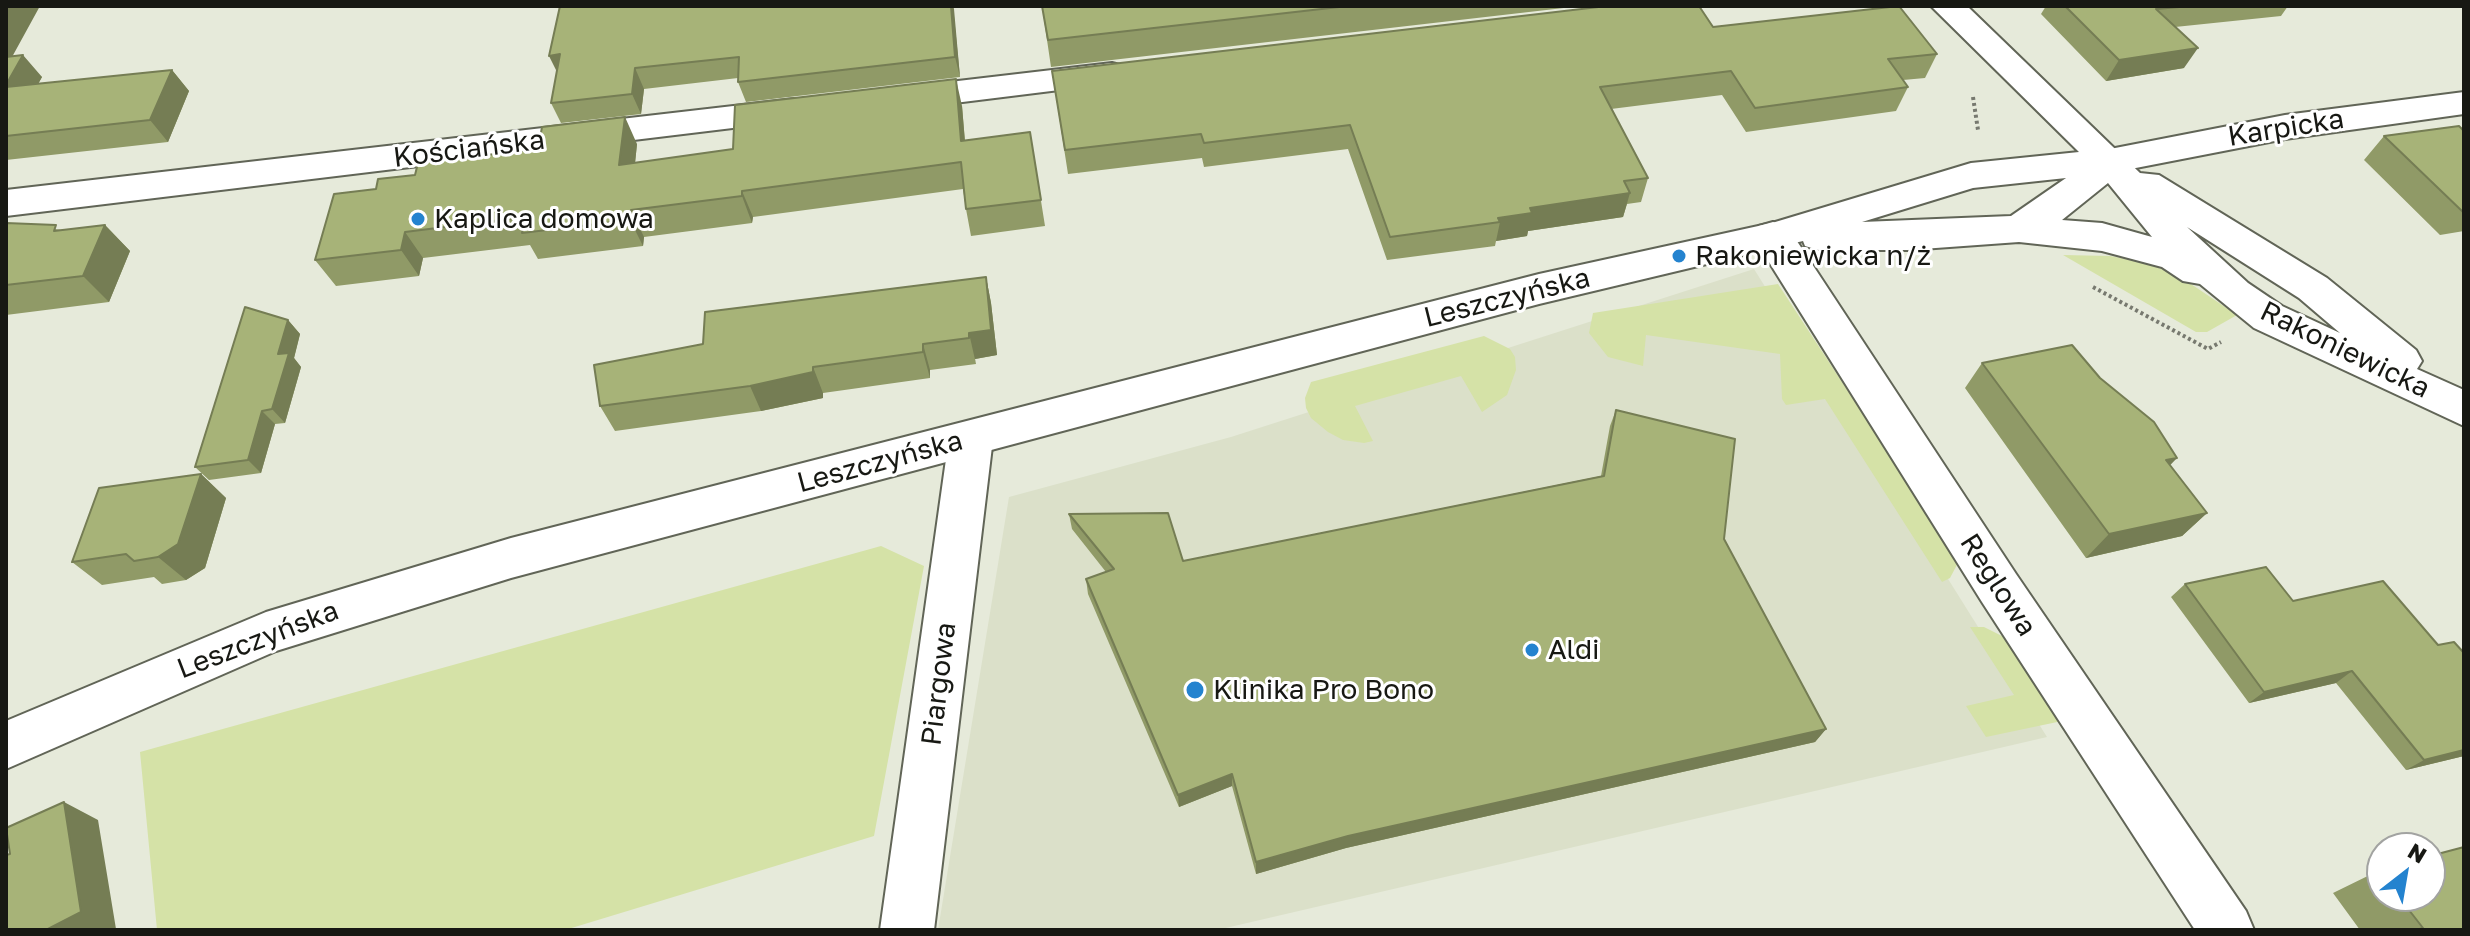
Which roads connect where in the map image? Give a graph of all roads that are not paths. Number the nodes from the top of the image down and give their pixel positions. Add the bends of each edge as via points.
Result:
1 (1948, 6) edge
2 (1142, 70) edge
3 (2464, 103) edge
4 (2110, 161) junction
5 (6, 203) edge
6 (2019, 229) junction
7 (1773, 236) junction
8 (2234, 293) junction
9 (2456, 405) edge
10 (971, 438) junction
11 (6, 745) edge
12 (907, 930) edge
13 (2227, 930) edge

1 - 4 street, Rakoniewicka
2 - 5 street, Kościańska
3 - 4 street, Karpicka via 2285,127
4 - 6 street, Leszczyńska
4 - 7 street, Leszczyńska via 1971,176
4 - 8 street, Rakoniewicka via 2175,239
4 - 9 street, Rakoniewicka via 2313,288
6 - 7 street, Leszczyńska
6 - 8 street via 2102,237 2175,257
7 - 10 street, Leszczyńska via 1539,289
7 - 13 street, Reglowa
8 - 9 street, Rakoniewicka via 2268,317
10 - 11 street, Leszczyńska via 511,558 338,609 215,654
10 - 12 street, Piargowa

